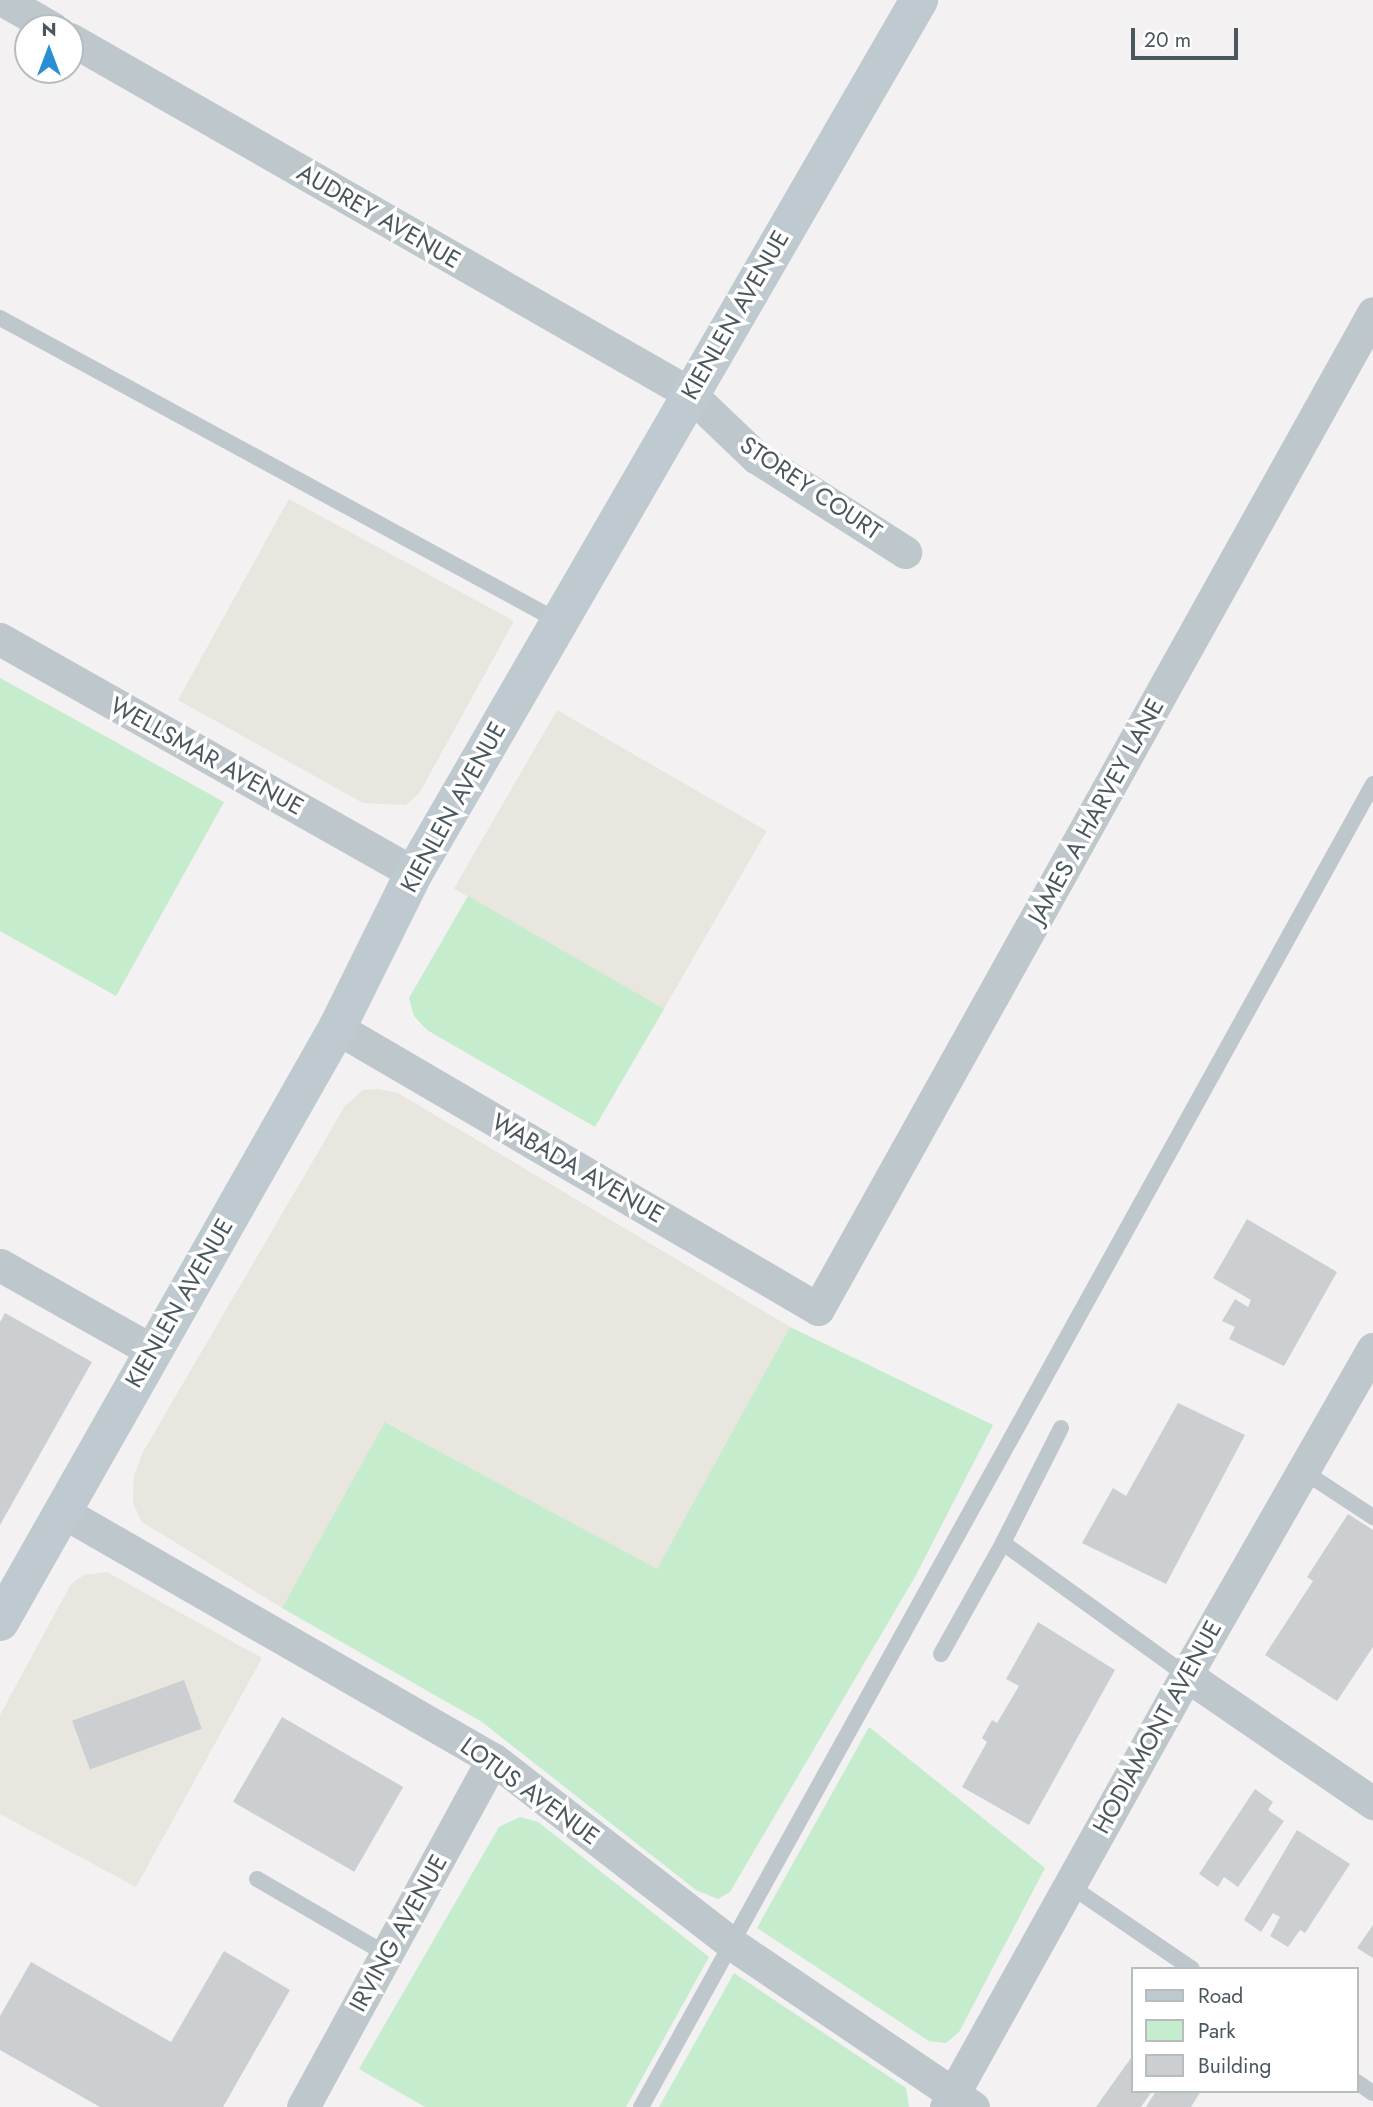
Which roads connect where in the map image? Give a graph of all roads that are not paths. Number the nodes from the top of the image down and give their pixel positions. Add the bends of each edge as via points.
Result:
1 (3, 0) edge
2 (919, 0) edge
3 (28, 14) edge
4 (84, 46) edge
5 (1373, 313) edge
6 (0, 318) edge
7 (689, 393) junction
8 (905, 552) dead end
9 (558, 621) junction
10 (0, 639) edge
11 (1373, 784) edge
12 (414, 873) junction
13 (337, 1028) junction
14 (0, 1265) edge
15 (818, 1309) joint
16 (1373, 1349) edge
17 (151, 1350) junction
18 (1061, 1427) dead end
19 (1303, 1471) junction
20 (63, 1512) junction
21 (1373, 1517) edge
22 (1003, 1543) junction
23 (9, 1583) edge
24 (0, 1622) edge
25 (942, 1654) dead end
26 (1186, 1675) junction
27 (493, 1759) junction
28 (1373, 1802) edge
29 (257, 1879) dead end
30 (1069, 1885) junction
31 (732, 1944) junction
32 (386, 1954) junction
33 (1189, 1967) edge
34 (957, 2102) edge
35 (303, 2107) edge
36 (641, 2107) edge

1 - 3 street
2 - 7 main road, KIENLEN AVENUE
4 - 7 street, AUDREY AVENUE
5 - 15 street, JAMES A HARVEY LANE
6 - 9 lane
7 - 8 street, STOREY COURT via 756,457
7 - 9 main road, KIENLEN AVENUE
9 - 12 main road, KIENLEN AVENUE
10 - 12 street, WELLSMAR AVENUE
11 - 31 lane
12 - 13 main road, KIENLEN AVENUE
13 - 15 street, WABADA AVENUE
13 - 17 main road, KIENLEN AVENUE
14 - 17 street
16 - 19 street, HODIAMONT AVENUE
17 - 20 main road, KIENLEN AVENUE
18 - 22 lane
19 - 21 lane
19 - 26 street, HODIAMONT AVENUE
20 - 23 main road, KIENLEN AVENUE
20 - 27 street, LOTUS AVENUE
22 - 25 lane
22 - 26 lane
23 - 24 main road, KIENLEN AVENUE
26 - 28 street
26 - 30 street, HODIAMONT AVENUE
27 - 31 street, LOTUS AVENUE
27 - 32 street, IRVING AVENUE
29 - 32 lane
30 - 33 lane
30 - 34 street, HODIAMONT AVENUE
31 - 34 street, LOTUS AVENUE
31 - 36 lane
32 - 35 street, IRVING AVENUE

